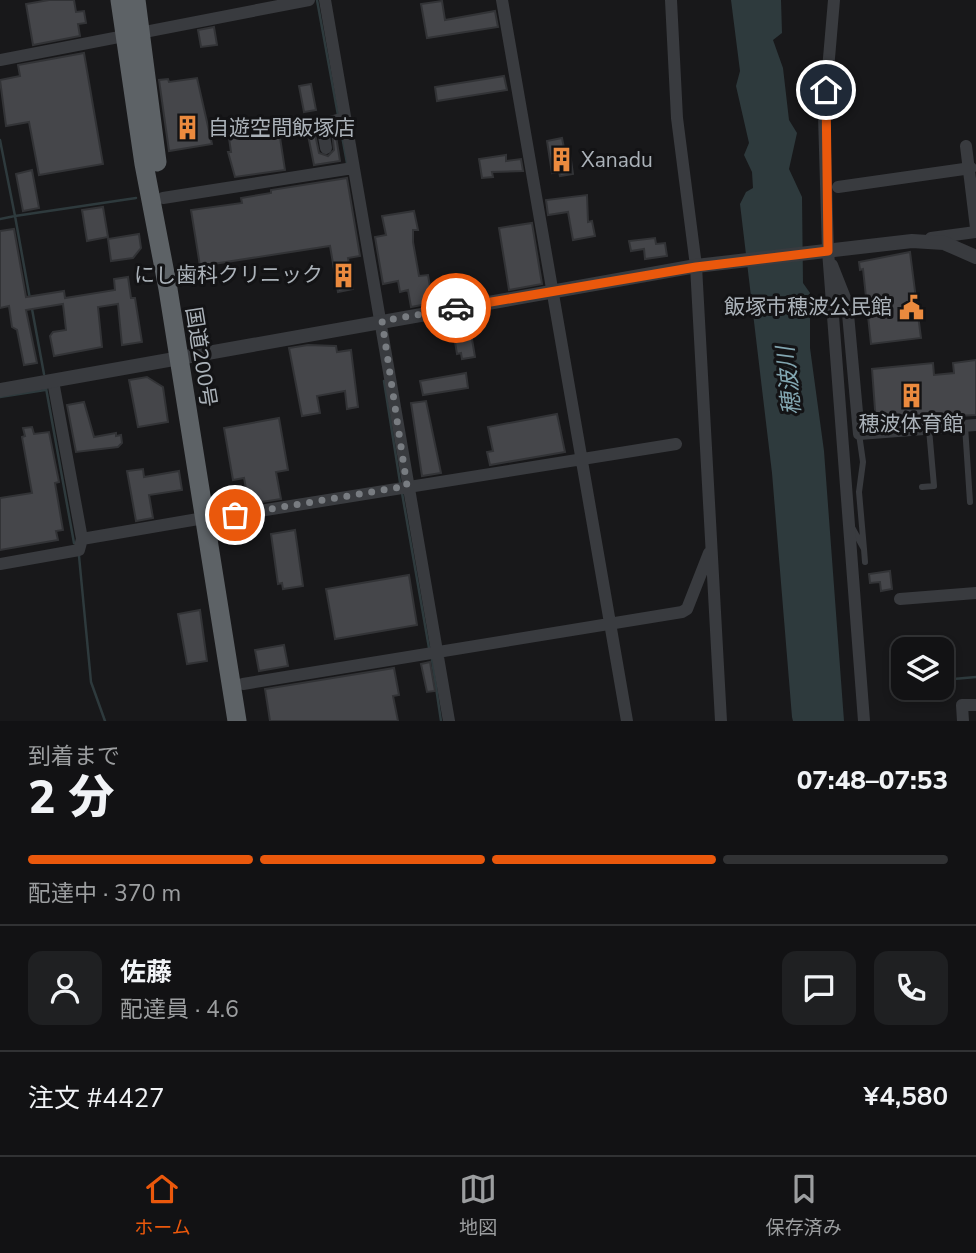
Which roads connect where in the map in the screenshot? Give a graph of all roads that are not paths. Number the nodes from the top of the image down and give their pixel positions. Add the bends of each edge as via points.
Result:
1 (120, 0) edge
2 (136, 0) edge
3 (309, 0) edge
4 (325, 0) edge
5 (502, 0) edge
6 (671, 0) edge
7 (834, 0) edge
8 (134, 35) junction
9 (0, 61) edge
10 (340, 119) junction
11 (966, 146) dead end
12 (326, 148) dead end
13 (971, 168) junction
14 (354, 169) junction
15 (838, 187) dead end
16 (163, 198) junction
17 (976, 230) edge
18 (912, 241) junction
19 (826, 254) junction
20 (976, 257) edge
21 (696, 267) junction
22 (553, 291) junction
23 (382, 321) junction
24 (183, 358) junction
25 (53, 381) junction
26 (0, 390) edge
27 (970, 426) edge
28 (929, 429) junction
29 (859, 434) junction
30 (676, 444) dead end
31 (581, 458) junction
32 (407, 486) junction
33 (922, 487) dead end
34 (970, 502) dead end
35 (210, 518) junction
36 (850, 524) junction
37 (82, 539) junction
38 (864, 549) junction
39 (711, 550) junction
40 (865, 562) dead end
41 (0, 564) edge
42 (976, 593) edge
43 (900, 599) dead end
44 (609, 623) junction
45 (437, 650) junction
46 (243, 684) junction
47 (976, 705) edge
48 (237, 721) edge
49 (248, 721) edge
50 (449, 721) edge
51 (627, 721) edge
52 (721, 721) edge
53 (863, 721) edge
54 (963, 721) edge

1 - 8 highway, 国道200号
2 - 8 highway, 国道200号
3 - 8 street
4 - 10 street
5 - 22 street
6 - 21 street via 677,118
7 - 19 street via 824,116
8 - 9 street
8 - 16 highway, 国道200号
8 - 24 highway, 国道200号 via 144,164
10 - 12 street via 322,124
10 - 14 street
11 - 13 street
13 - 15 street
13 - 17 street
14 - 16 street
14 - 23 street
16 - 24 highway, 国道200号
17 - 18 street
18 - 19 street
18 - 20 street via 956,246
19 - 21 street
19 - 29 street via 847,303
19 - 36 street
21 - 22 street
21 - 39 street
22 - 23 street
22 - 31 street
23 - 24 street
23 - 32 street
24 - 25 street
24 - 35 highway, 国道200号
25 - 26 street
25 - 37 street
27 - 28 street
27 - 34 lane
28 - 29 street
28 - 33 lane via 934,486
29 - 38 lane
30 - 31 street
31 - 32 street
31 - 44 street
32 - 35 street
32 - 45 street
35 - 37 street
35 - 46 highway, 国道200号
35 - 48 highway, 国道200号
36 - 38 lane
36 - 53 street
37 - 41 street via 79,550
38 - 40 lane
39 - 44 street via 687,609
39 - 52 street
42 - 43 street
44 - 45 street
44 - 51 street
45 - 46 street
45 - 50 street
46 - 49 highway, 国道200号
47 - 54 street via 962,705

